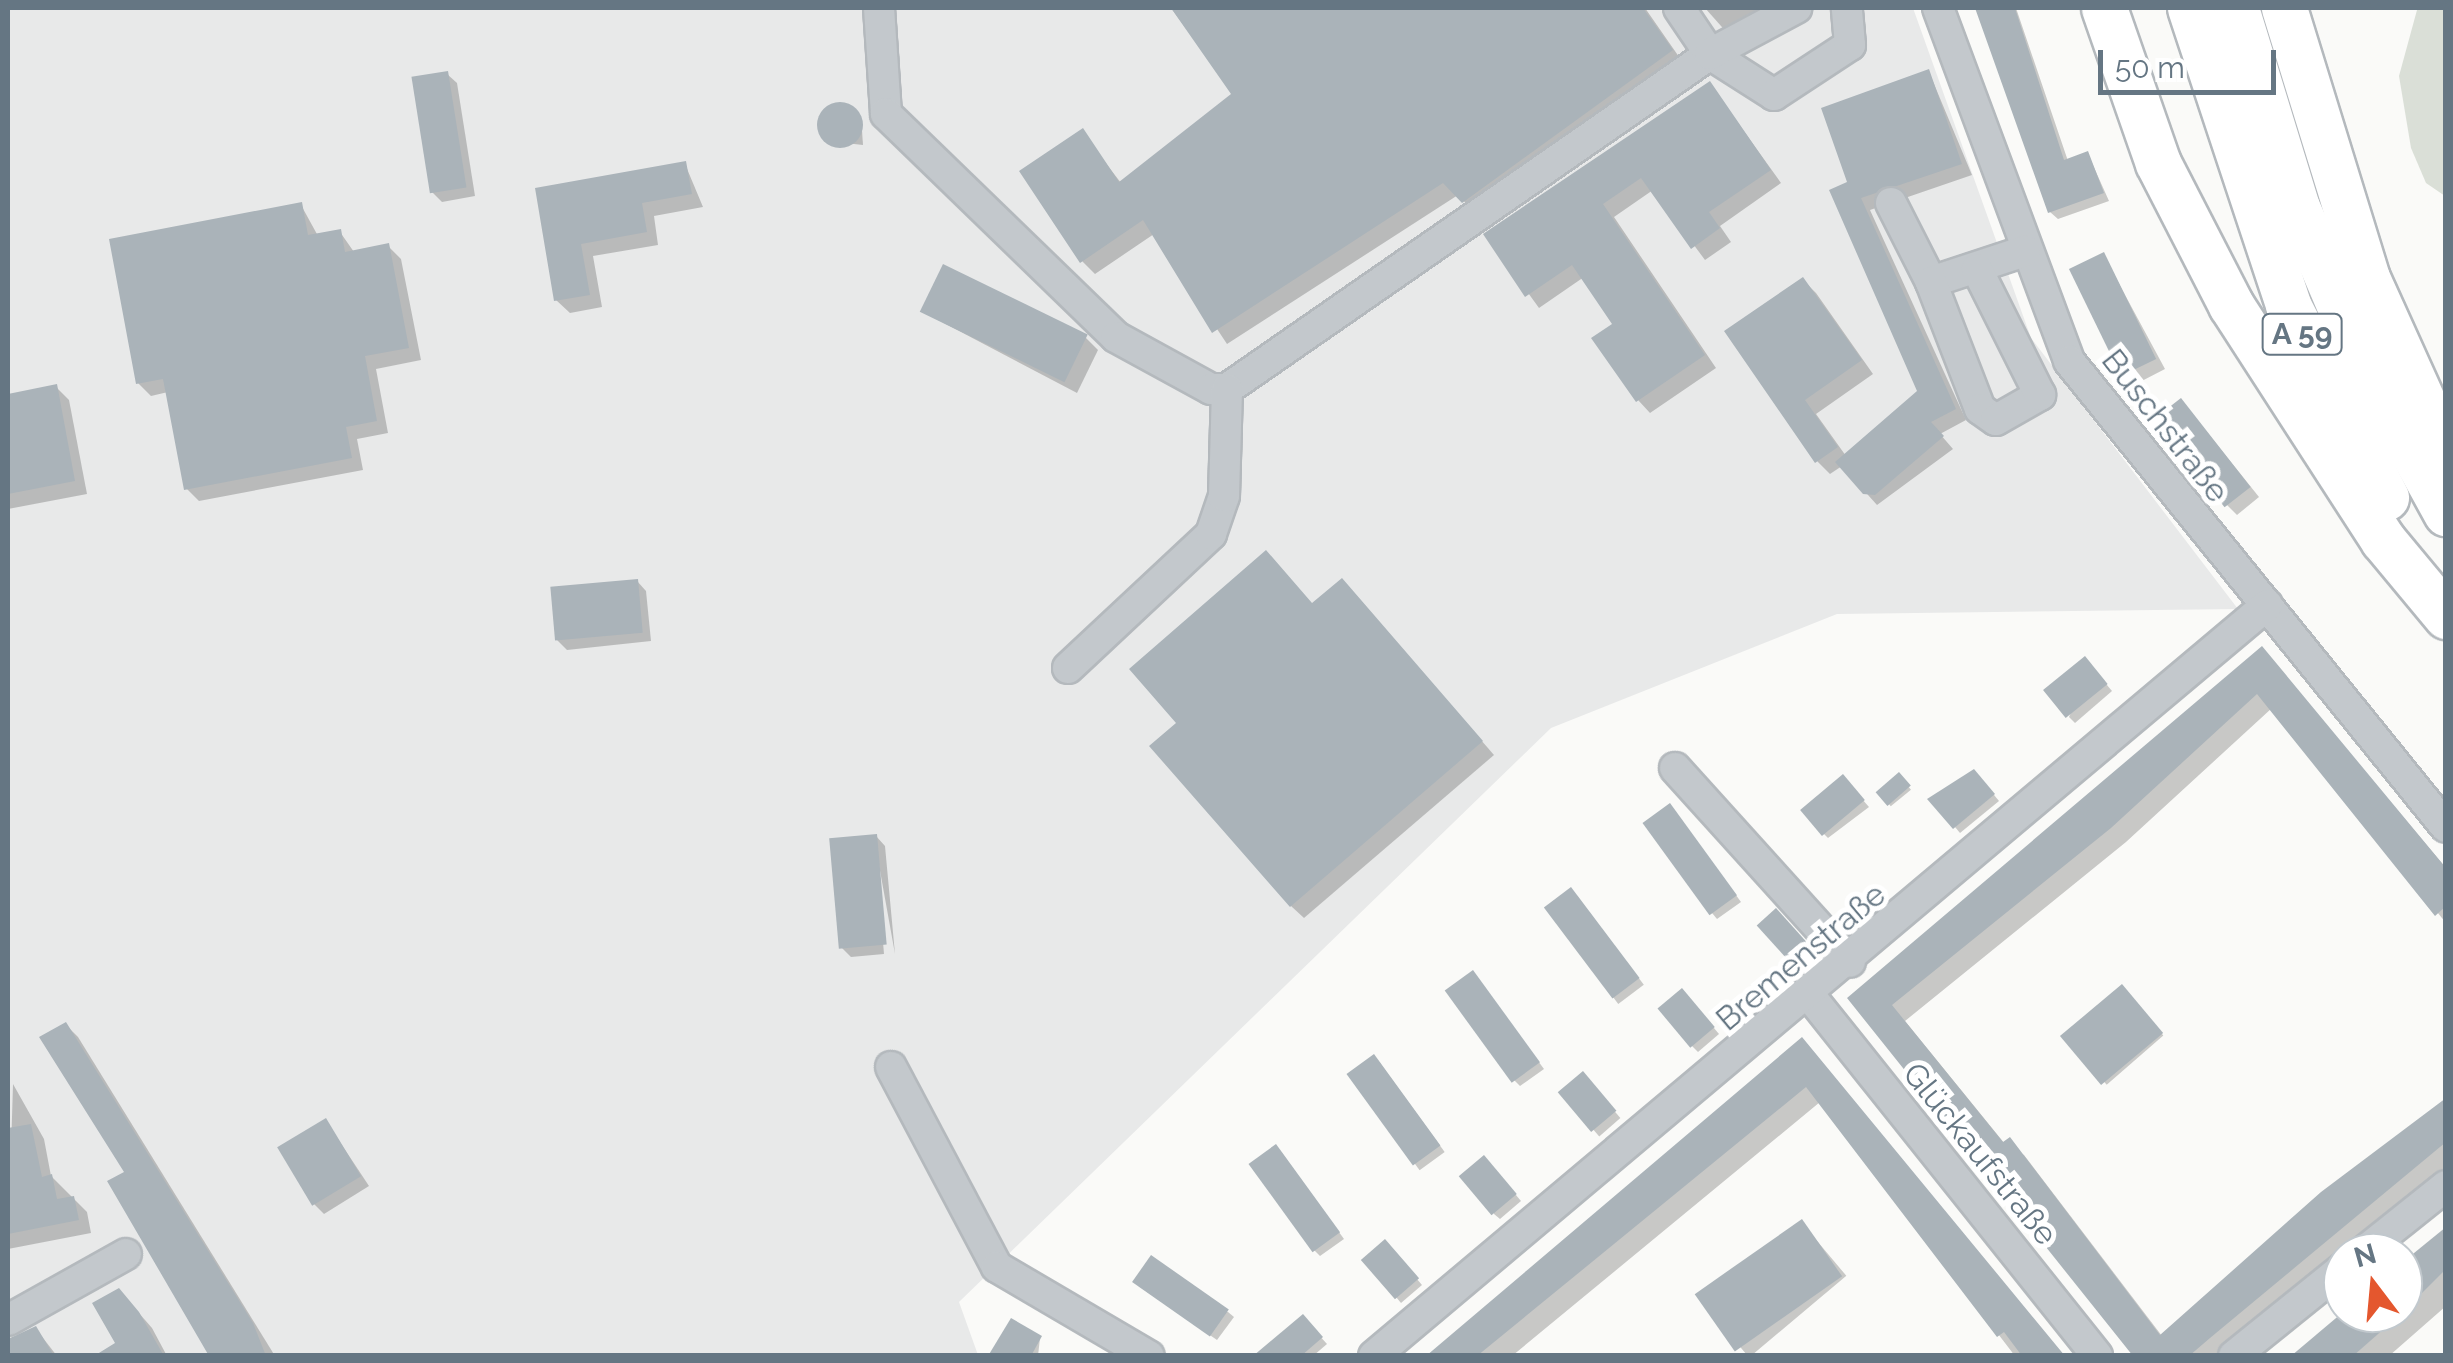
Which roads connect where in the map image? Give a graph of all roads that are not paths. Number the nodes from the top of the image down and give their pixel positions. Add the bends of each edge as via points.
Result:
1 (880, 8) edge
2 (1678, 8) edge
3 (1796, 8) edge
4 (1847, 8) edge
5 (1938, 8) edge
6 (2104, 8) edge
7 (2190, 8) edge
8 (2236, 8) edge
9 (2284, 8) edge
10 (1710, 54) junction
11 (1891, 203) dead end
12 (2025, 252) junction
13 (1976, 268) junction
14 (1931, 282) junction
15 (1227, 389) junction
16 (2446, 453) edge
17 (2446, 513) edge
18 (2446, 592) edge
19 (2267, 605) junction
20 (2446, 616) edge
21 (1068, 668) dead end
22 (1675, 768) dead end
23 (2446, 826) edge
24 (1850, 962) junction
25 (1810, 996) junction
26 (891, 1067) dead end
27 (2446, 1186) edge
28 (2387, 1233) edge
29 (126, 1254) dead end
30 (2323, 1284) edge
31 (8, 1320) edge
32 (1149, 1356) edge
33 (1374, 1356) edge
34 (2097, 1356) edge
35 (2234, 1356) edge

1 - 15 street via 886,114 1116,338
2 - 10 street
3 - 10 street
4 - 10 street via 1850,45 1774,94
5 - 12 street, Buschstraße
6 - 20 highway via 2158,163 2230,304 2383,540
7 - 18 highway, A 59 via 2288,305 2373,477
8 - 17 highway, A 59 via 2297,206 2366,368
9 - 16 highway via 2367,278
10 - 15 street
11 - 14 street
12 - 13 street
12 - 19 street, Buschstraße via 2069,361
13 - 14 street
13 - 14 street via 2040,395 1996,420 1980,409
15 - 21 street via 1224,496 1211,534
19 - 23 street, Buschstraße
19 - 24 street, Bremenstraße
22 - 24 street
24 - 25 street, Bremenstraße
25 - 33 street, Bremenstraße
25 - 34 street, Glückaufstraße
26 - 32 street via 997,1267
27 - 28 street
29 - 31 street
30 - 35 street

